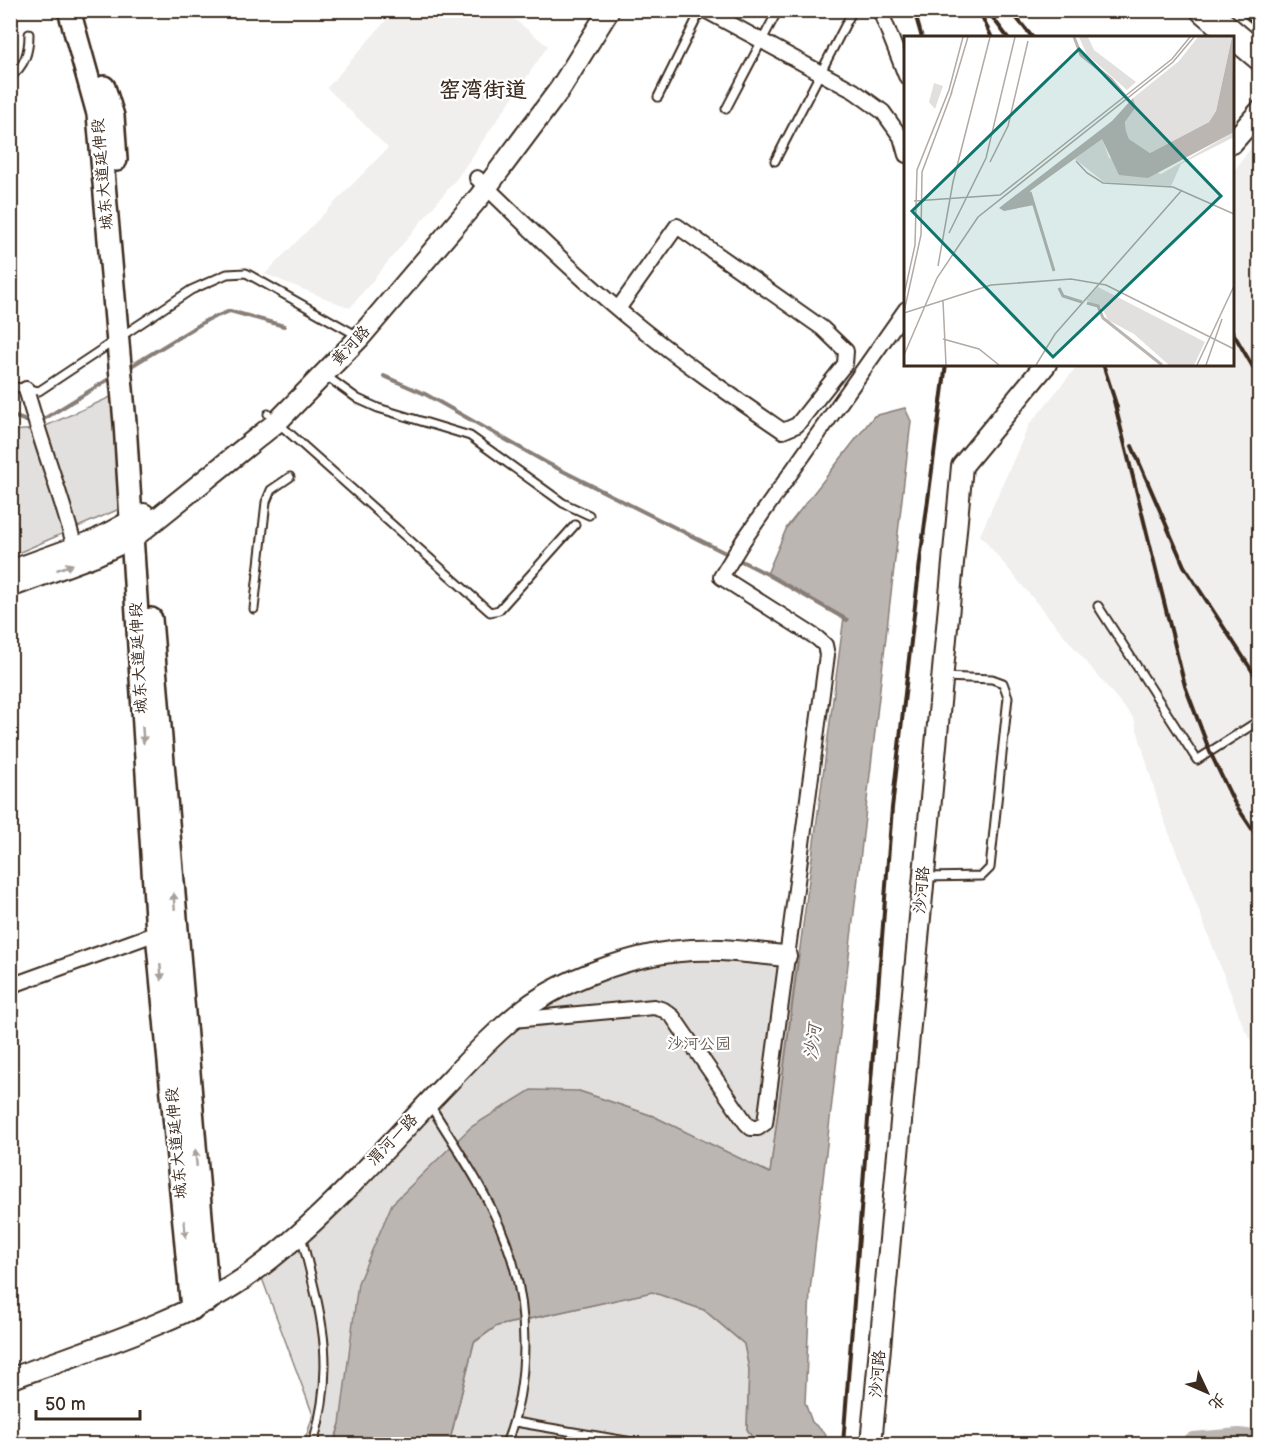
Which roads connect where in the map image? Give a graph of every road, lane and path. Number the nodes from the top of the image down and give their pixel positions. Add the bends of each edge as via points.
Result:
1 (69, 10) edge
2 (82, 10) edge
3 (595, 10) edge
4 (609, 10) edge
5 (703, 10) edge
6 (778, 10) edge
7 (853, 10) edge
8 (880, 10) edge
9 (1191, 10) edge
10 (1204, 10) edge
11 (1230, 10) edge
12 (1255, 10) edge
13 (1260, 14) edge
14 (29, 34) dead end
15 (1260, 34) edge
16 (1220, 36) edge
17 (762, 41) junction
18 (1234, 48) edge
19 (1260, 57) edge
20 (1260, 70) edge
21 (904, 71) edge
22 (820, 72) junction
23 (10, 77) edge
24 (658, 97) dead end
25 (726, 109) dead end
26 (1260, 111) edge
27 (1234, 142) edge
28 (904, 148) edge
29 (775, 161) dead end
30 (482, 183) junction
31 (618, 309) junction
32 (904, 312) edge
33 (355, 335) junction
34 (1044, 366) edge
35 (320, 371) junction
36 (10, 386) edge
37 (26, 389) junction
38 (273, 418) junction
39 (290, 477) dead end
40 (589, 515) dead end
41 (575, 525) dead end
42 (137, 527) junction
43 (75, 548) junction
44 (10, 571) edge
45 (10, 587) edge
46 (1098, 606) dead end
47 (254, 609) dead end
48 (941, 677) junction
49 (1260, 720) edge
50 (923, 877) junction
51 (157, 933) junction
52 (786, 956) junction
53 (10, 986) edge
54 (513, 1020) junction
55 (429, 1103) junction
56 (301, 1233) junction
57 (200, 1304) junction
58 (10, 1379) edge
59 (515, 1422) junction
60 (313, 1444) edge
61 (506, 1444) edge
62 (644, 1444) edge
63 (871, 1444) edge

1 - 42 main road, 城东大道延伸段 via 98,114
2 - 42 main road, 城东大道延伸段 via 113,116
3 - 30 main road, 黄河路
4 - 30 main road, 黄河路 via 560,89
5 - 17 street
5 - 24 lane
6 - 17 lane
7 - 22 lane
8 - 21 street
9 - 16 main road
10 - 19 highway
11 - 15 highway
12 - 13 main road
14 - 23 lane via 29,50 22,66
17 - 22 street
17 - 25 lane
18 - 20 main road
22 - 28 street via 883,112
22 - 29 lane
26 - 27 main road
30 - 31 street
30 - 33 main road, 黄河路
31 - 31 street via 707,379 783,430 797,426 845,364 846,351 822,327 677,226
32 - 52 street via 721,577 817,638 825,645 827,655
33 - 35 main road, 黄河路
33 - 37 lane via 246,273 227,274 191,290 39,391
34 - 48 main road, 沙河路 via 962,466
35 - 38 main road, 黄河路
35 - 40 lane via 368,404 470,436 563,502
36 - 37 lane
37 - 43 street via 38,434 61,491
38 - 41 lane via 490,612 499,610
38 - 42 main road, 黄河路
39 - 47 lane via 271,490 266,502
42 - 43 main road, 黄河路
45 -> 42 main road, 黄河路 via 96,555
42 -> 51 main road, 城东大道延伸段 via 142,718
57 -> 42 main road, 城东大道延伸段
43 - 44 main road, 黄河路
46 - 49 lane via 1197,760
48 - 50 main road, 沙河路
48 - 50 lane via 992,679 1003,683 1008,697 990,868 982,876
50 - 63 main road, 沙河路
51 - 53 street
51 -> 57 main road, 城东大道延伸段
52 - 54 main road, 渭河一路 via 724,950 680,951 624,962 566,984
52 - 54 street via 765,1123 758,1128 746,1123 664,1010 654,1006
54 - 55 main road, 渭河一路 via 478,1050
55 - 56 main road, 渭河一路
55 - 59 lane via 475,1178 507,1244 520,1298 524,1362
56 - 57 main road, 渭河一路 via 244,1279
56 - 60 lane via 326,1348 323,1411
57 - 58 main road, 渭河一路
59 - 61 lane
59 - 62 lane

